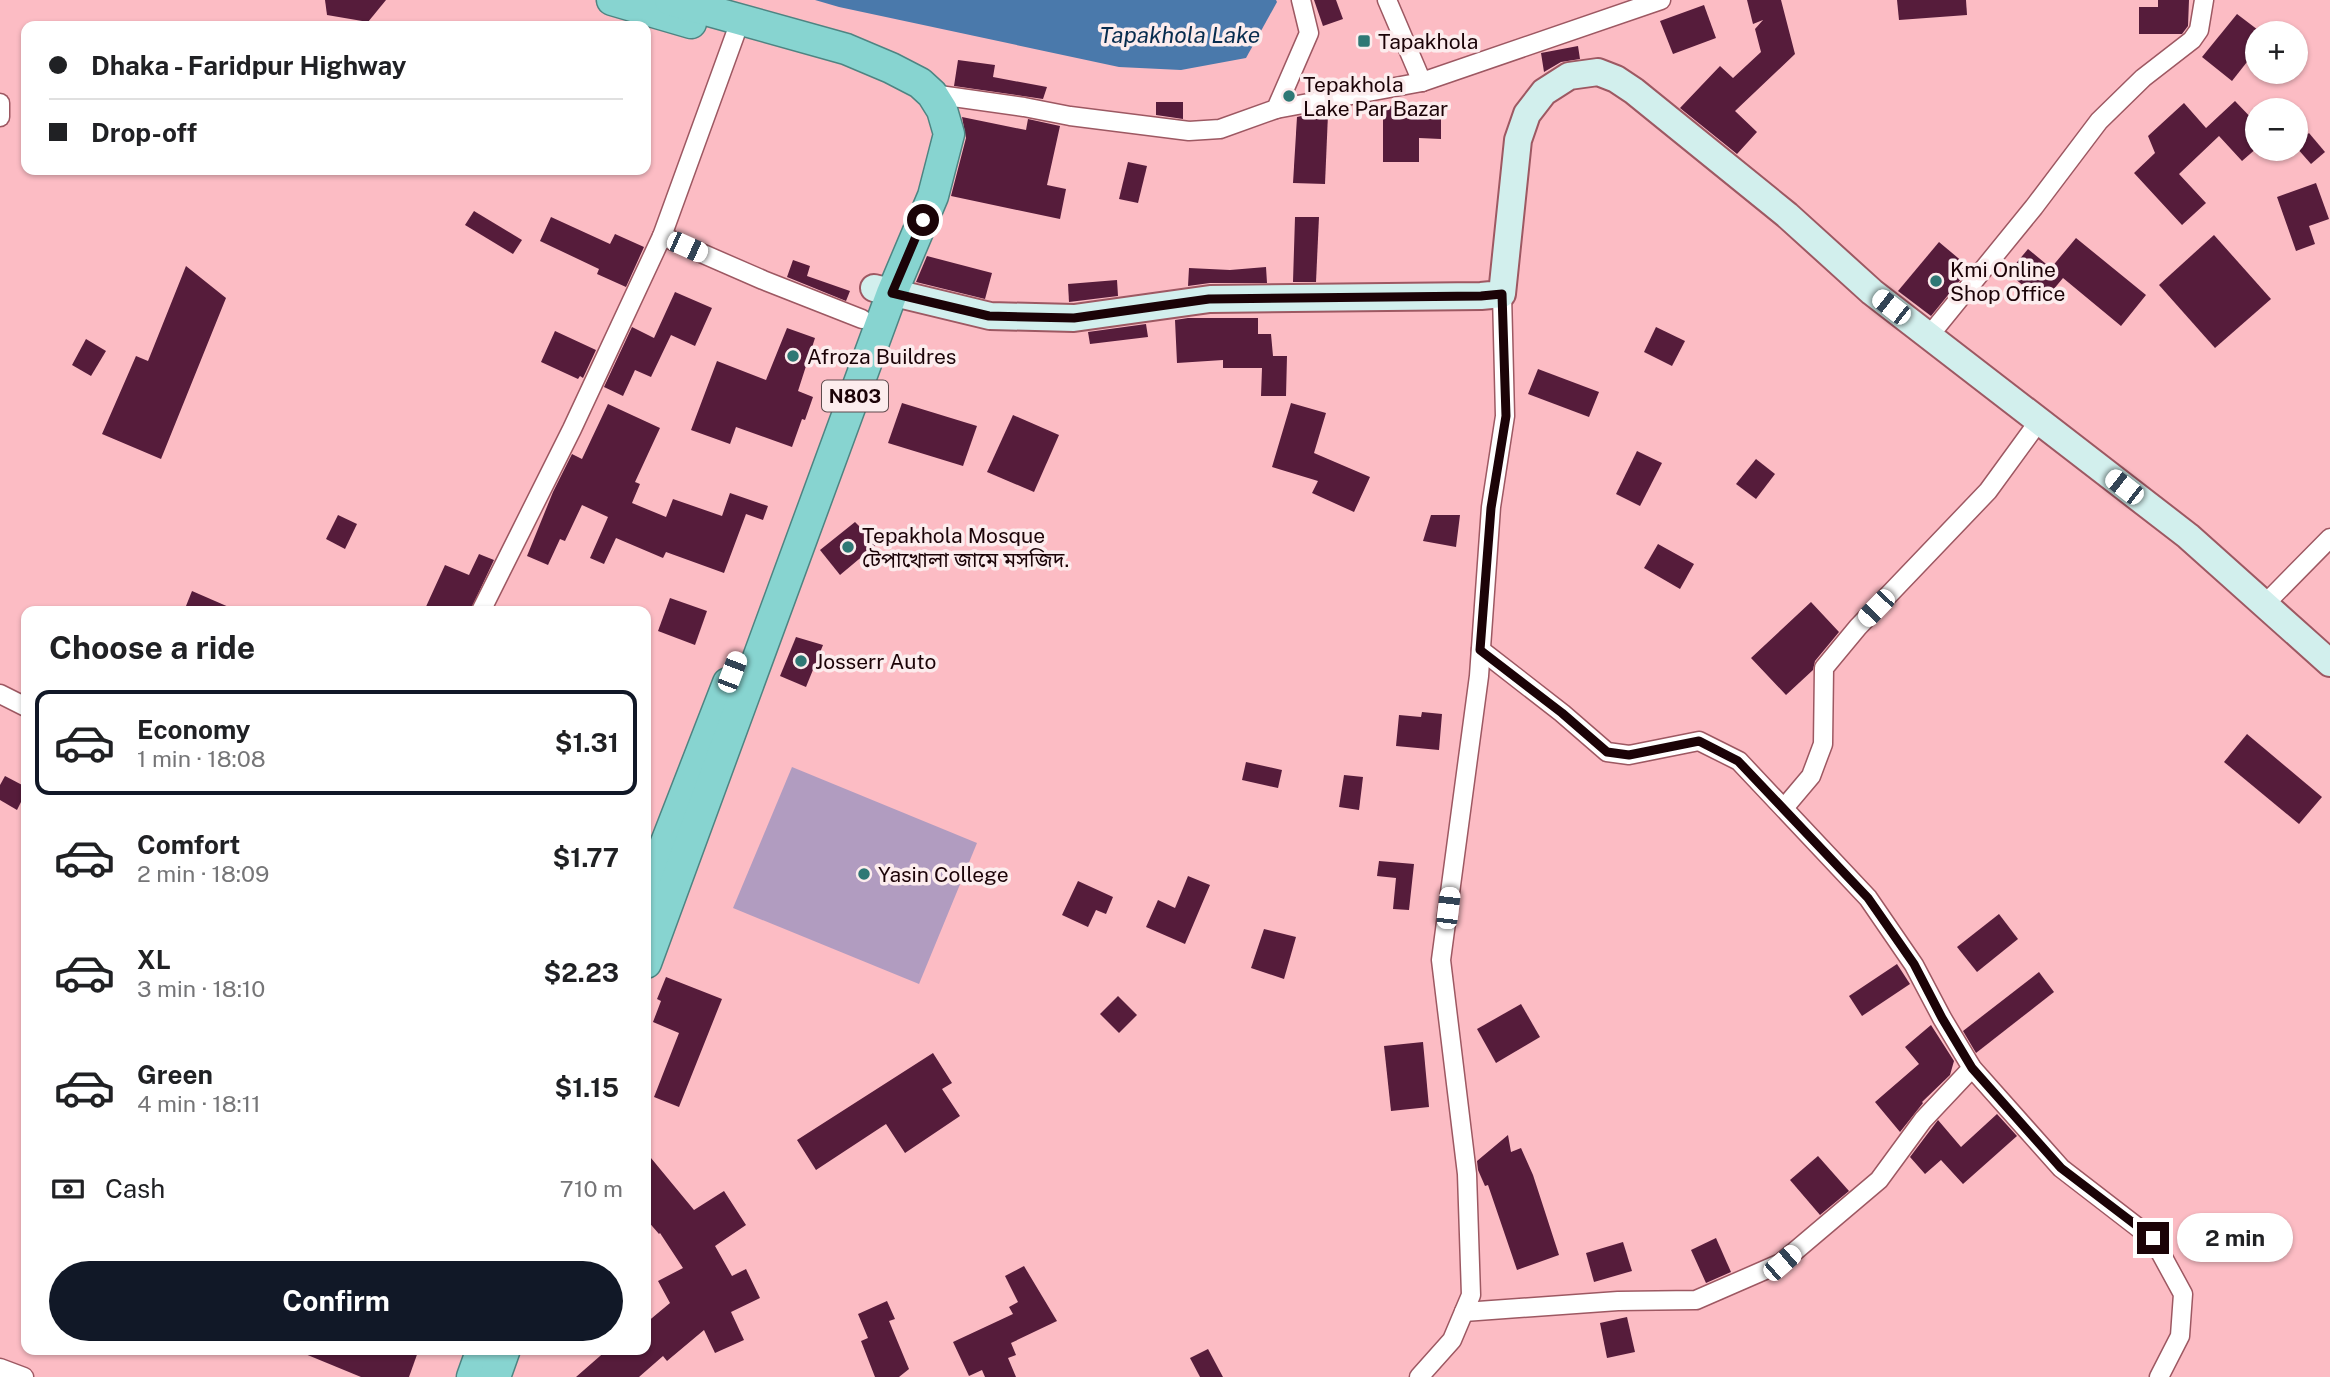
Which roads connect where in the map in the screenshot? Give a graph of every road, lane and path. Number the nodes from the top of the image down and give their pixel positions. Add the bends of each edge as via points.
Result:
1 (612, 0) edge
2 (670, 0) edge
3 (1301, 0) edge
4 (1387, 0) edge
5 (1661, 0) edge
6 (2204, 0) edge
7 (734, 35) junction
8 (1422, 82) junction
9 (932, 94) junction
10 (0, 103) edge
11 (1276, 109) junction
12 (0, 117) edge
13 (662, 236) junction
14 (883, 290) junction
15 (1502, 294) junction
16 (862, 319) junction
17 (1929, 336) junction
18 (2039, 421) junction
19 (2330, 538) edge
20 (780, 576) junction
21 (2264, 605) junction
22 (484, 606) edge
23 (1480, 650) junction
24 (2330, 663) edge
25 (0, 694) edge
26 (21, 704) edge
27 (1784, 808) junction
28 (651, 882) edge
29 (651, 949) edge
30 (1972, 1068) junction
31 (1464, 1312) junction
32 (480, 1355) edge
33 (503, 1355) edge
34 (0, 1368) edge
35 (24, 1377) edge
36 (472, 1377) edge
37 (495, 1377) edge
38 (1419, 1377) edge
39 (2159, 1377) edge

1 - 7 highway, N803
2 - 9 highway via 846,49 920,83
3 - 11 street via 1309,33
4 - 8 street
5 - 8 street
6 - 17 street via 2199,30 2192,40 2143,78 2099,121
7 - 13 street
7 - 14 highway, N803 via 884,82 923,118 930,134 918,191
8 - 11 street
9 - 11 street via 1189,131 1220,129
9 - 14 highway, N803 via 949,134 933,196
10 - 12 street
13 - 16 street
13 - 22 street
14 - 15 main road via 989,316 1074,318 1209,299
14 - 16 highway, N803
14 - 20 highway, N803
15 - 17 main road via 1518,140 1527,114 1544,92 1569,76 1598,72 1634,91
15 - 23 street via 1506,416 1491,508
16 - 20 highway, N803
17 - 18 main road
18 - 21 main road via 2188,536
18 - 27 street via 1988,491 1824,668 1823,744 1811,776
19 - 21 street
20 - 28 highway, N803
20 - 29 highway, N803
21 - 24 main road
23 - 27 street via 1607,752 1629,755 1699,741 1738,761
23 - 31 street via 1441,960 1467,1174 1471,1295
25 - 26 street
27 - 30 street via 1868,898 1914,964
30 - 31 street via 1923,1120 1879,1180 1782,1263 1696,1300
30 - 39 street via 2061,1168 2153,1238 2183,1294 2180,1336
31 - 38 street via 1452,1340
32 - 36 highway
33 - 37 highway
34 - 35 street

